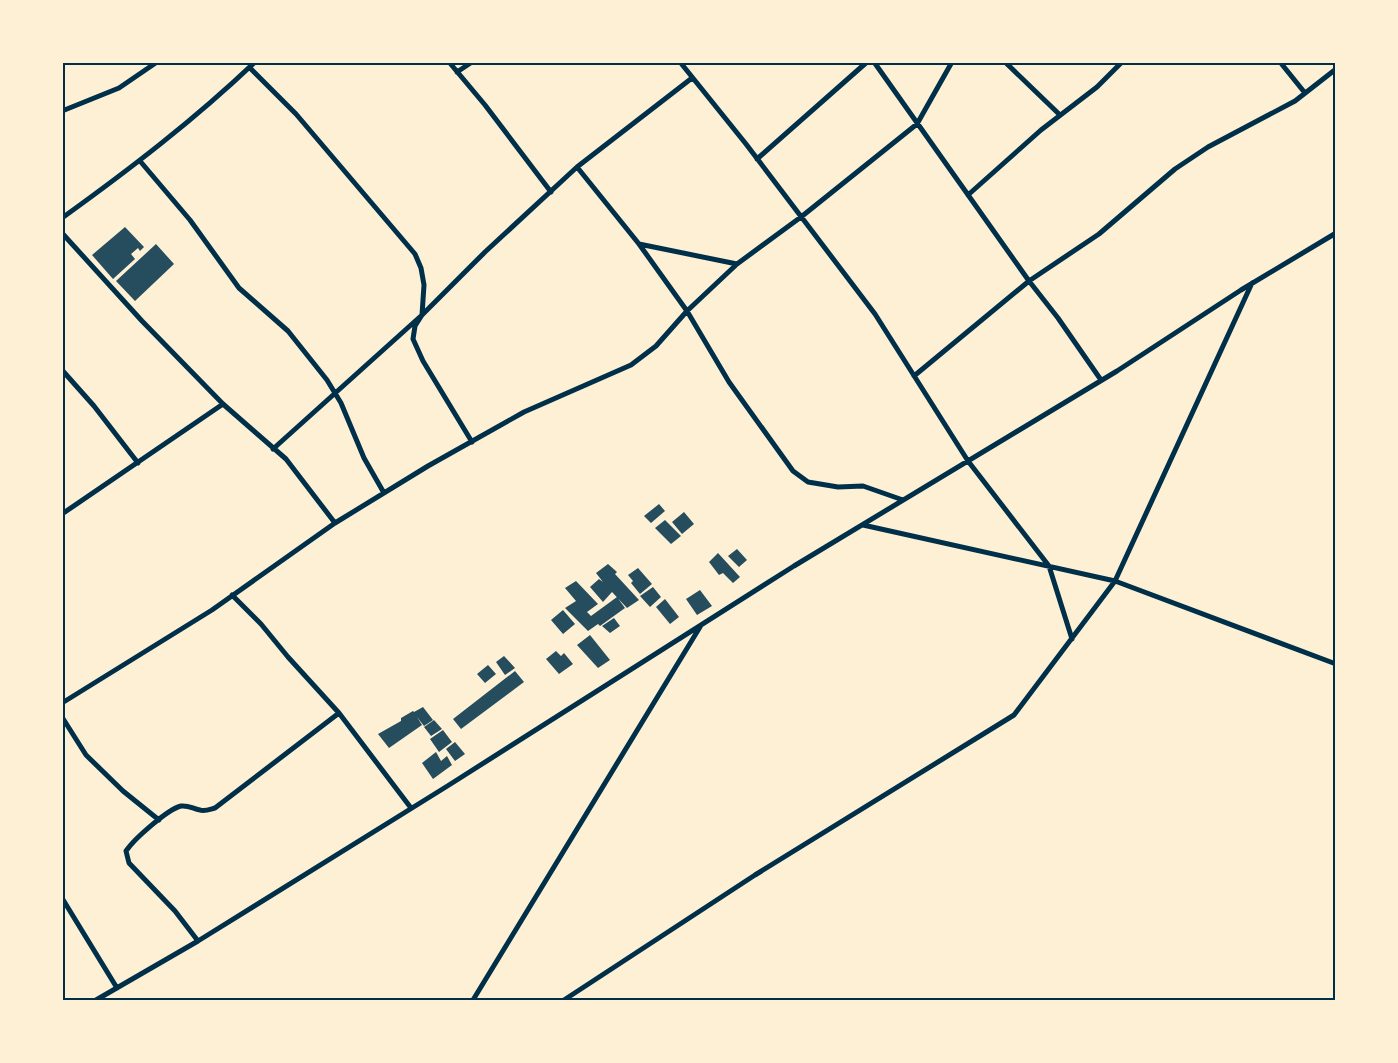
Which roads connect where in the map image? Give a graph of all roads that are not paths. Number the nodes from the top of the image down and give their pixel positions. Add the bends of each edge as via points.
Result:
1 (157, 62) edge
2 (255, 62) edge
3 (449, 62) edge
4 (472, 62) edge
5 (867, 62) edge
6 (874, 62) edge
7 (952, 62) edge
8 (1005, 62) edge
9 (1122, 62) edge
10 (1280, 62) edge
11 (680, 63) edge
12 (250, 68) junction
13 (1336, 69) edge
14 (457, 72) junction
15 (692, 78) junction
16 (1305, 93) junction
17 (62, 111) edge
18 (1060, 115) junction
19 (918, 124) junction
20 (757, 159) junction
21 (140, 161) junction
22 (578, 167) junction
23 (551, 192) junction
24 (968, 195) junction
25 (801, 217) junction
26 (62, 218) edge
27 (62, 233) edge
28 (1336, 233) edge
29 (639, 244) junction
30 (737, 264) junction
31 (1029, 281) junction
32 (1252, 283) junction
33 (687, 311) junction
34 (422, 316) junction
35 (62, 370) edge
36 (914, 376) junction
37 (1101, 380) junction
38 (335, 394) junction
39 (223, 404) junction
40 (472, 442) junction
41 (273, 448) junction
42 (968, 461) junction
43 (138, 462) junction
44 (384, 492) junction
45 (903, 500) junction
46 (62, 514) edge
47 (335, 523) junction
48 (863, 525) junction
49 (1049, 566) junction
50 (1115, 581) junction
51 (232, 595) junction
52 (702, 625) junction
53 (1072, 639) junction
54 (1336, 664) edge
55 (62, 703) edge
56 (339, 713) junction
57 (62, 717) edge
58 (411, 808) junction
59 (159, 820) junction
60 (62, 898) edge
61 (198, 941) junction
62 (117, 988) junction
63 (96, 1000) edge
64 (473, 1000) edge
65 (564, 1000) edge

1 - 17 street via 119,88
2 - 12 street
3 - 14 street
4 - 14 street
5 - 20 street
6 - 19 street
7 - 19 street
8 - 18 street
9 - 18 street via 1097,87
10 - 16 street
11 - 15 street
12 - 21 street
12 - 34 street via 296,114 412,250 421,268 424,285
13 - 16 street
14 - 23 street
15 - 20 street
15 - 22 street
16 - 31 street via 1208,147 1098,234
18 - 24 street
19 - 24 street
19 - 25 street
20 - 25 street
21 - 26 street
21 - 38 street via 190,220 239,288 288,331
22 - 23 street
22 - 29 street
23 - 34 street
24 - 31 street
25 - 30 street
25 - 36 street via 875,314
27 - 39 street
28 - 32 street
29 - 30 street
29 - 33 street
30 - 33 street
31 - 36 street
31 - 37 street
32 - 37 street
32 - 50 street
33 - 40 street via 656,346 630,365 524,412
33 - 45 street via 730,382 793,471 808,482 838,487 863,486
34 - 38 street
34 - 40 street via 415,326 413,339
35 - 43 street
36 - 42 street
37 - 42 street
38 - 41 street
38 - 44 street via 364,458
39 - 41 street
39 - 43 street
40 - 44 street
41 - 47 street via 286,459
42 - 45 street
42 - 49 street
43 - 46 street
44 - 47 street
45 - 48 street
47 - 51 street
48 - 49 street
48 - 52 street
49 - 50 street
49 - 53 street
50 - 53 street
50 - 54 street
51 - 55 street
51 - 56 street
52 - 58 street
52 - 64 street
53 - 65 street via 1014,715 755,874
56 - 58 street
56 - 59 street via 215,808 202,811 179,806
57 - 59 street via 86,755
58 - 61 street
59 - 61 street via 126,850 129,863 176,911
60 - 62 street
61 - 62 street
62 - 63 street

